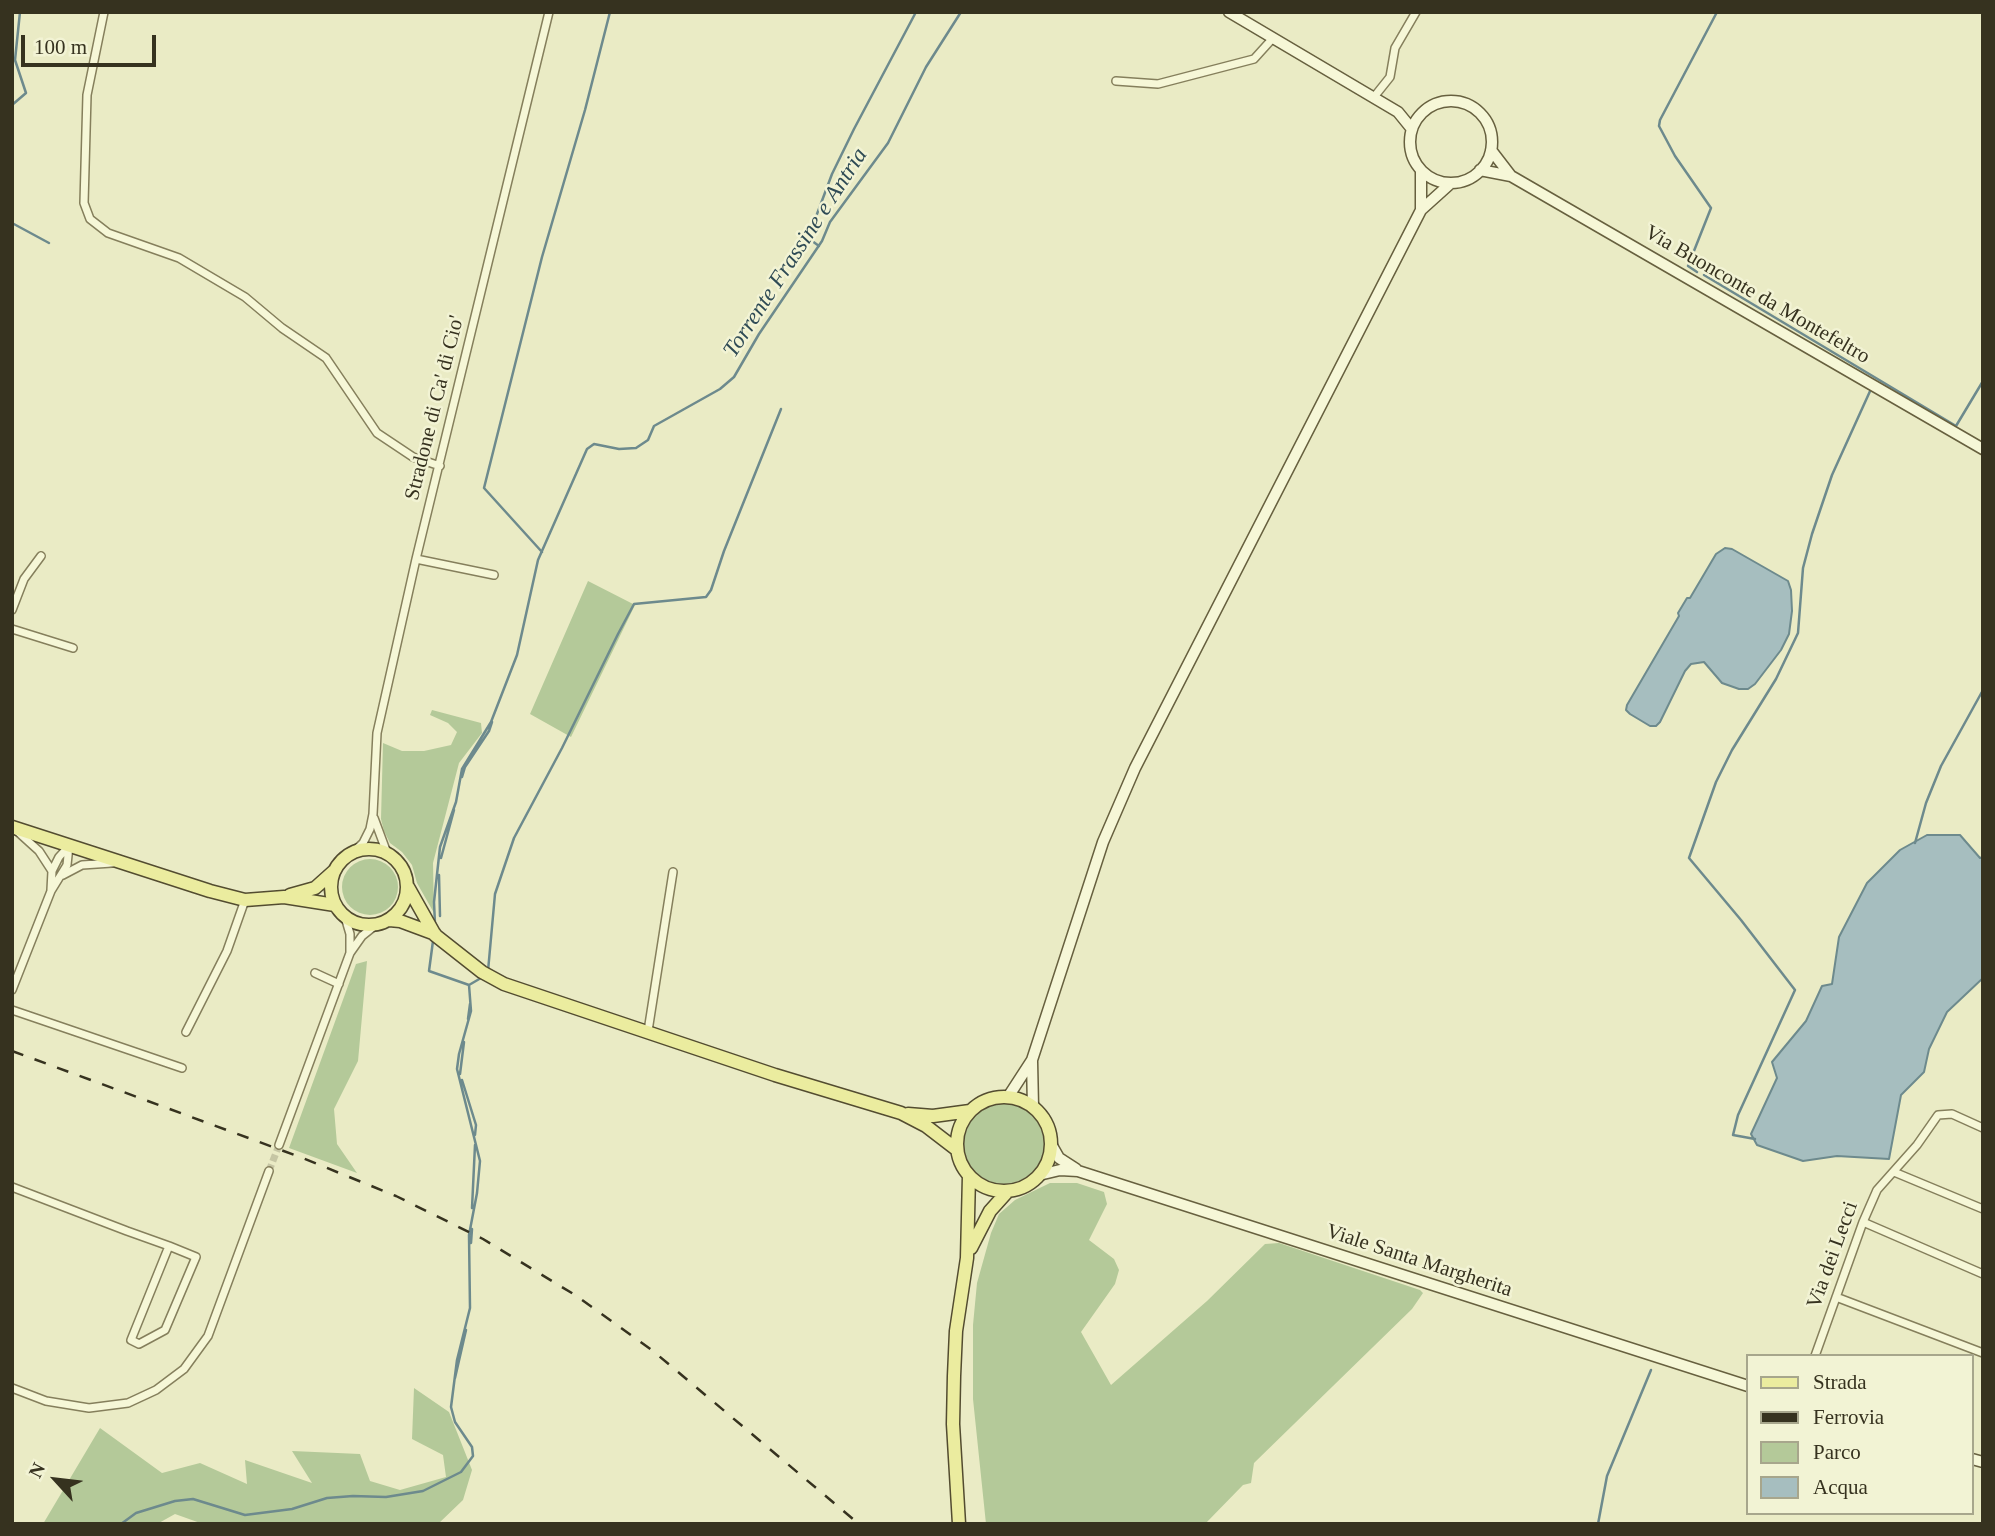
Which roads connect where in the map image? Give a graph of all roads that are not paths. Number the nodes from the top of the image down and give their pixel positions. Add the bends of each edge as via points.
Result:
1 (104, 12) edge
2 (549, 12) edge
3 (1229, 12) edge
4 (1416, 12) edge
5 (1273, 38) junction
6 (1116, 82) dead end
7 (1374, 97) junction
8 (1398, 112) junction
9 (1420, 114) junction
10 (1412, 128) junction
11 (1491, 150) junction
12 (1480, 170) junction
13 (1421, 171) junction
14 (1511, 176) junction
15 (1451, 183) junction
16 (1421, 210) junction
17 (1983, 449) edge
18 (440, 466) junction
19 (41, 556) dead end
20 (416, 559) junction
21 (494, 575) dead end
22 (12, 610) edge
23 (12, 629) edge
24 (73, 648) dead end
25 (373, 814) junction
26 (12, 827) edge
27 (69, 846) junction
28 (352, 853) junction
29 (387, 853) junction
30 (130, 864) junction
31 (52, 871) junction
32 (335, 871) junction
33 (673, 872) dead end
34 (60, 877) junction
35 (408, 887) junction
36 (51, 891) junction
37 (284, 897) junction
38 (245, 900) junction
39 (335, 905) junction
40 (345, 917) junction
41 (383, 922) junction
42 (435, 934) junction
43 (350, 953) junction
44 (315, 973) dead end
45 (339, 984) junction
46 (12, 990) edge
47 (12, 1010) edge
48 (649, 1031) junction
49 (186, 1032) dead end
50 (1032, 1060) junction
51 (182, 1068) dead end
52 (1008, 1097) junction
53 (1033, 1107) junction
54 (970, 1111) junction
55 (901, 1113) junction
56 (1983, 1128) edge
57 (1051, 1144) junction
58 (279, 1145) tunnel mouth
59 (956, 1149) junction
60 (269, 1171) tunnel mouth
61 (1078, 1171) junction
62 (1894, 1172) junction
63 (1039, 1175) junction
64 (969, 1176) junction
65 (12, 1187) edge
66 (1007, 1191) junction
67 (1983, 1209) edge
68 (1863, 1222) junction
69 (169, 1247) junction
70 (967, 1258) junction
71 (1983, 1273) edge
72 (1836, 1297) junction
73 (1983, 1353) edge
74 (1816, 1354) edge
75 (1746, 1386) edge
76 (12, 1388) edge
77 (959, 1524) edge

1 - 18 street via 87,95 84,203 90,219 108,233 179,258 245,297 326,358 377,433 413,457
2 - 18 street, Stradone di Ca' di Cio'
3 - 5 street
4 - 7 street via 1395,48 1390,77
5 - 6 street via 1254,59 1158,83
5 - 7 street
7 - 8 street
8 - 9 street
8 - 10 street
9 - 10 street
9 - 11 street via 1436,102 1465,102 1487,122
10 - 13 street via 1409,146
11 - 12 street
11 - 14 street
12 - 14 street
12 - 15 street
13 - 15 street
13 - 16 street
14 - 17 street, Via Buonconte da Montefeltro
15 - 16 street
16 - 50 street via 1135,768 1103,842
18 - 20 street, Stradone di Ca' di Cio'
19 - 22 street via 20,586
20 - 21 street
20 - 25 street, Stradone di Ca' di Cio' via 380,698
23 - 24 street
25 - 28 street via 363,843
25 - 29 street
26 - 27 main road
26 - 31 street via 39,851
27 - 30 main road
27 - 31 street
27 - 34 street
28 - 29 main road via 375,849
28 - 32 main road
29 - 35 main road via 402,867
30 - 34 street via 88,864
30 - 38 main road
31 - 36 street
32 - 37 main road via 315,888
32 - 39 main road via 331,882
33 - 48 street
34 - 36 street
35 - 41 main road via 399,911
35 - 42 main road
36 - 46 street
37 - 38 main road
37 - 39 main road
38 - 49 street via 227,951
39 - 40 main road
40 - 41 main road via 366,925
40 - 43 street
41 - 42 main road via 400,921
41 - 43 street via 362,936
42 - 48 main road via 503,984
43 - 45 street
44 - 45 street
45 - 58 street
47 - 51 street
48 - 55 main road
50 - 52 street
50 - 53 street
52 - 53 main road
52 - 54 main road via 987,1100
53 - 57 main road via 1046,1123
54 - 55 main road via 933,1116
54 - 59 main road via 958,1130
55 - 59 main road
56 - 62 street, Via dei Lecci via 1952,1114 1938,1115
57 - 61 street, Viale Santa Margherita via 1059,1158
57 - 63 main road
59 - 64 main road
60 - 76 street via 208,1336 184,1369 128,1403 89,1408 46,1401
61 - 63 street, Viale Santa Margherita
61 - 75 street, Viale Santa Margherita
62 - 67 street
62 - 68 street, Via dei Lecci via 1875,1194
63 - 66 main road via 1024,1187
64 - 66 main road via 986,1188
64 - 70 main road
65 - 69 street
66 - 70 main road via 986,1217
68 - 71 street
68 - 72 street, Via dei Lecci
69 - 69 street via 131,1340 139,1344 165,1330 195,1256
70 - 77 main road via 954,1376
72 - 73 street
72 - 74 street, Via dei Lecci

